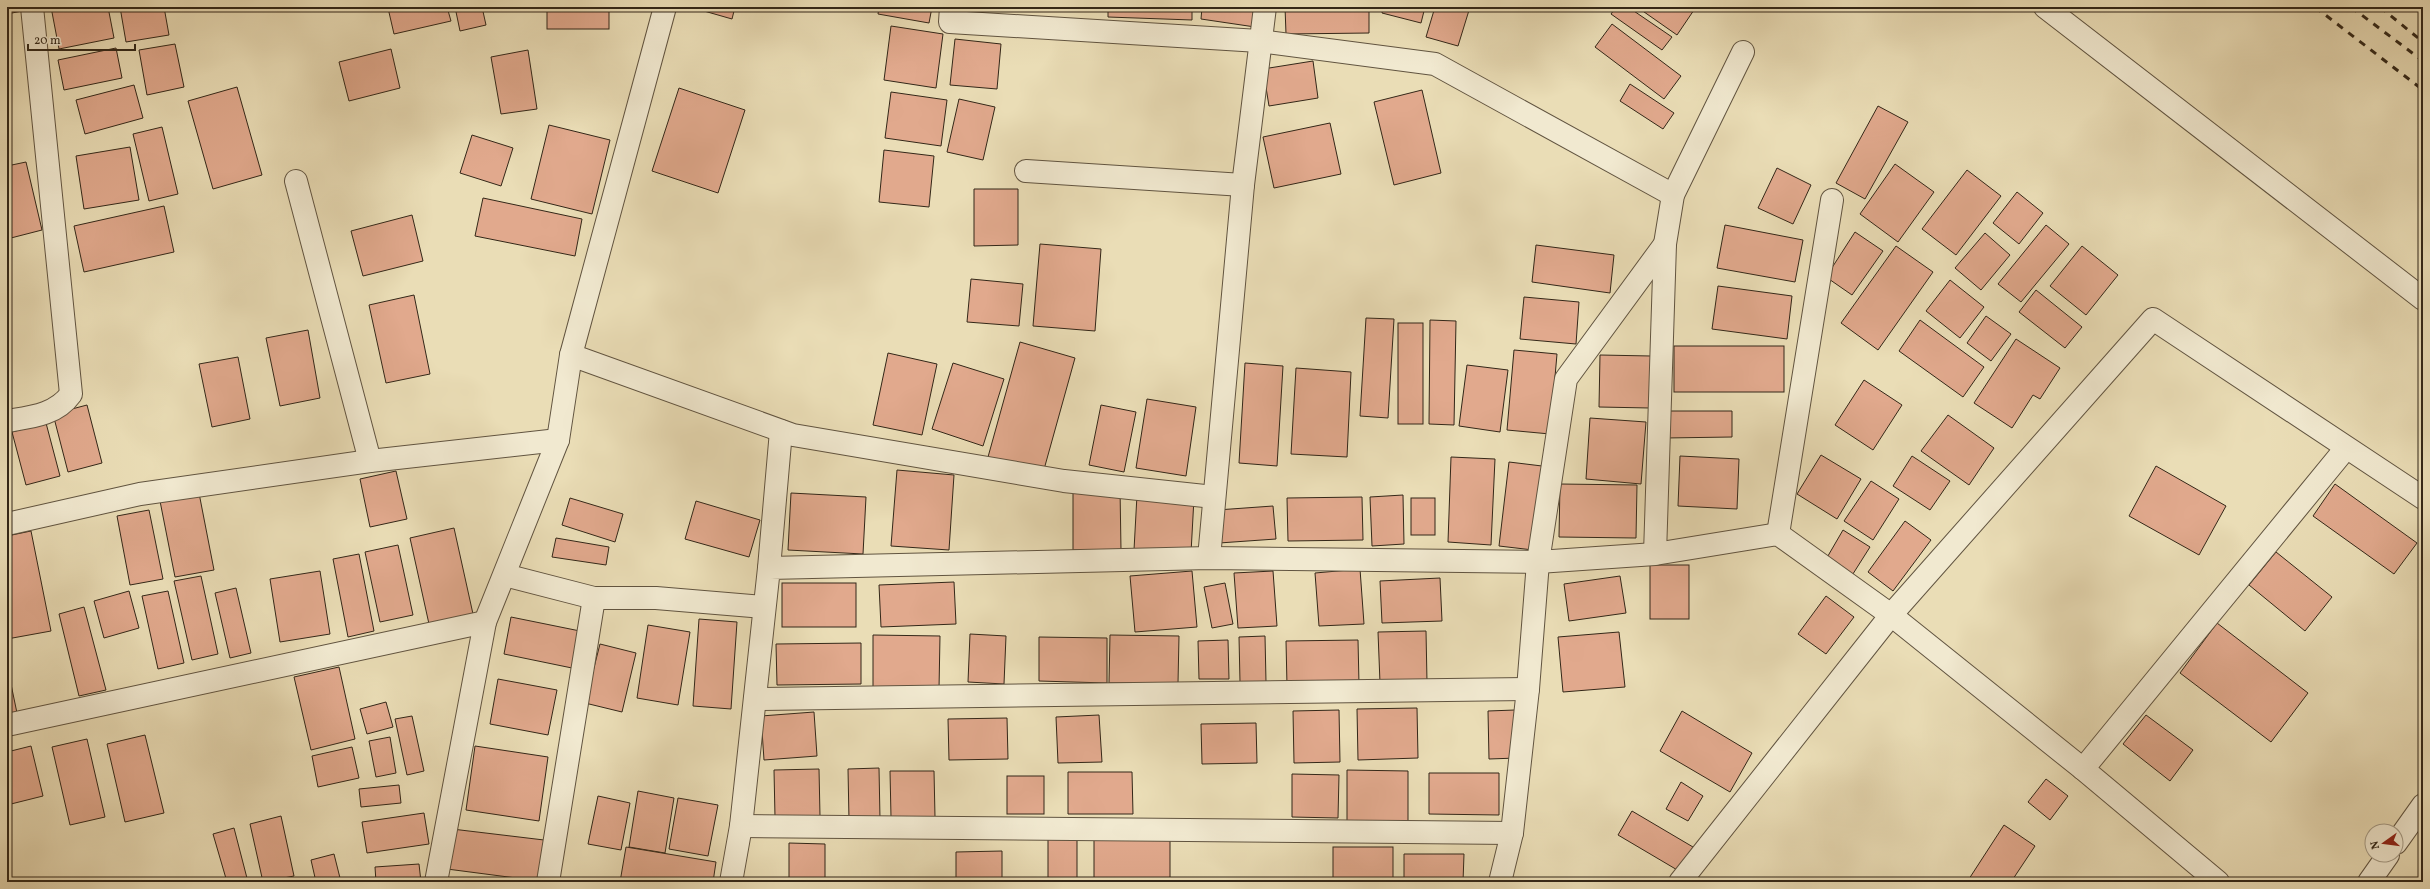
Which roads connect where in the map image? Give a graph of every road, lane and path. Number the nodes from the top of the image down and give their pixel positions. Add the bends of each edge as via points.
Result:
1 (32, 7) edge
2 (665, 7) edge
3 (951, 7) edge
4 (1265, 7) edge
5 (2045, 7) edge
6 (1260, 41) junction
7 (1743, 52) dead end
8 (1026, 171) dead end
9 (296, 181) dead end
10 (1243, 185) junction
11 (1673, 195) junction
12 (1832, 200) dead end
13 (1665, 244) junction
14 (2423, 299) edge
15 (571, 355) junction
16 (7, 421) edge
17 (781, 430) junction
18 (558, 440) junction
19 (2346, 448) junction
20 (370, 462) junction
21 (1214, 497) junction
22 (2423, 498) edge
23 (7, 524) edge
24 (1778, 534) junction
25 (1655, 554) junction
26 (1209, 558) junction
27 (1538, 562) junction
28 (769, 568) junction
29 (505, 575) junction
30 (594, 598) junction
31 (764, 607) junction
32 (1891, 615) junction
33 (485, 622) junction
34 (1528, 689) junction
35 (755, 699) junction
36 (7, 725) edge
37 (2083, 769) junction
38 (2423, 805) edge
39 (741, 826) junction
40 (2404, 832) edge
41 (1512, 833) junction
42 (2382, 863) edge
43 (436, 882) edge
44 (548, 882) edge
45 (731, 882) edge
46 (1500, 882) edge
47 (1680, 882) edge
48 (2218, 882) edge
49 (2369, 882) edge

1 - 16 street via 71,394 64,404 52,410
2 - 15 street
3 - 6 street via 950,22
4 - 6 street
5 - 14 street
6 - 10 street
6 - 11 street via 1435,64
7 - 11 street
8 - 10 street
9 - 20 street
10 - 21 street
11 - 13 street
12 - 24 street
13 - 25 street
13 - 27 street via 1566,379
15 - 17 street
15 - 18 street
17 - 21 street via 1064,481
17 - 28 street
18 - 20 street
18 - 29 street
19 - 22 street
19 - 32 street via 2153,319
19 - 37 street
20 - 23 street via 140,494
21 - 26 street
24 - 25 street
24 - 32 street
25 - 27 street
26 - 27 street
26 - 28 street
27 - 34 street
28 - 31 street
29 - 30 street
29 - 33 street
30 - 31 street via 656,598
30 - 44 street
31 - 35 street
32 - 37 street
32 - 47 street
33 - 36 street
33 - 43 street
34 - 35 street
34 - 41 street
35 - 39 street
37 - 48 street
38 - 40 street
39 - 41 street
39 - 45 street
41 - 46 street
42 - 49 street

